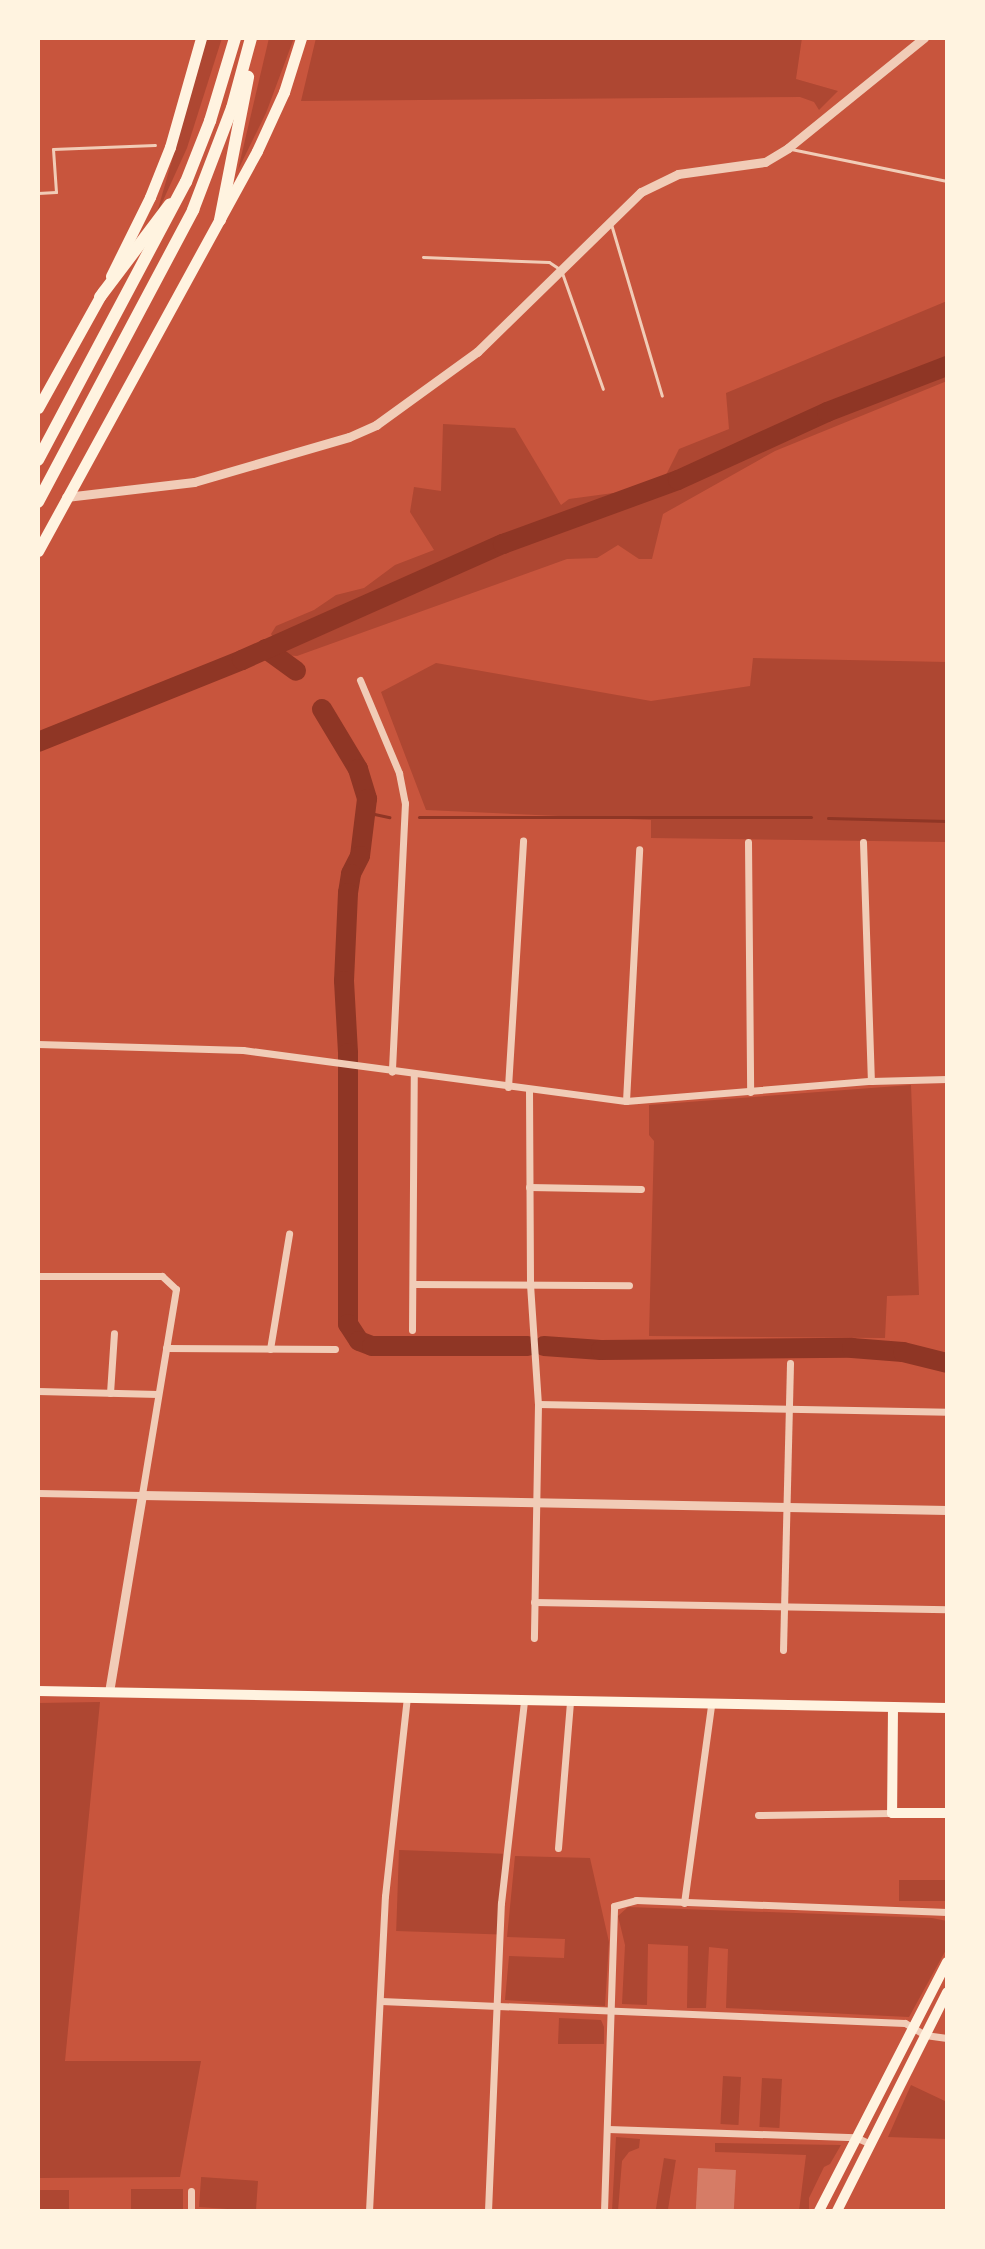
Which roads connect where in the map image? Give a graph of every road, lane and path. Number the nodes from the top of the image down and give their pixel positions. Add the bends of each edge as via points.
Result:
1 (201, 38) edge
2 (235, 38) edge
3 (253, 38) edge
4 (301, 38) edge
5 (924, 38) edge
6 (155, 145) dead end
7 (788, 148) junction
8 (947, 181) edge
9 (186, 182) junction
10 (38, 193) edge
11 (220, 220) junction
12 (610, 220) junction
13 (423, 257) dead end
14 (561, 270) junction
15 (100, 297) junction
16 (603, 389) dead end
17 (662, 396) dead end
18 (38, 408) edge
19 (38, 460) edge
20 (66, 497) junction
21 (38, 502) edge
22 (38, 551) edge
23 (360, 680) dead end
24 (523, 840) dead end
25 (748, 842) dead end
26 (863, 842) dead end
27 (639, 849) dead end
28 (38, 1044) edge
29 (392, 1072) junction
30 (414, 1074) junction
31 (947, 1079) edge
32 (871, 1081) junction
33 (508, 1087) junction
34 (529, 1090) junction
35 (750, 1092) junction
36 (626, 1101) junction
37 (529, 1187) junction
38 (641, 1189) dead end
39 (289, 1234) dead end
40 (38, 1276) edge
41 (413, 1284) junction
42 (530, 1284) junction
43 (629, 1285) dead end
44 (412, 1330) dead end
45 (114, 1333) dead end
46 (166, 1348) junction
47 (270, 1349) junction
48 (335, 1349) dead end
49 (790, 1363) dead end
50 (38, 1391) edge
51 (110, 1393) junction
52 (158, 1394) junction
53 (538, 1404) junction
54 (789, 1409) junction
55 (947, 1412) edge
56 (38, 1493) edge
57 (142, 1495) junction
58 (536, 1502) junction
59 (787, 1507) junction
60 (947, 1510) edge
61 (534, 1602) junction
62 (784, 1607) junction
63 (947, 1609) edge
64 (534, 1638) dead end
65 (783, 1650) dead end
66 (38, 1691) edge
67 (109, 1692) junction
68 (407, 1698) junction
69 (524, 1702) junction
70 (570, 1703) junction
71 (711, 1706) junction
72 (893, 1707) junction
73 (947, 1708) edge
74 (892, 1813) junction
75 (947, 1813) edge
76 (758, 1815) dead end
77 (558, 1848) dead end
78 (684, 1903) junction
79 (947, 1912) edge
80 (947, 1962) edge
81 (947, 1992) edge
82 (381, 2001) junction
83 (497, 2007) junction
84 (612, 2013) junction
85 (914, 2027) junction
86 (925, 2035) junction
87 (947, 2038) edge
88 (608, 2129) junction
89 (855, 2137) junction
90 (871, 2144) junction
91 (842, 2162) junction
92 (858, 2169) junction
93 (191, 2191) dead end
94 (191, 2211) edge
95 (369, 2211) edge
96 (488, 2211) edge
97 (604, 2211) edge
98 (819, 2211) edge
99 (837, 2211) edge

1 - 15 highway via 170,147
2 - 9 highway
3 - 11 highway
3 - 21 highway via 193,210
4 - 11 highway via 273,121
5 - 7 street
6 - 10 lane via 53,149 56,192
7 - 8 lane
7 - 12 street via 756,165 663,180
9 - 15 highway
9 - 19 highway
11 - 20 highway
12 - 14 street
12 - 17 lane
13 - 14 lane via 549,262
14 - 16 lane
14 - 20 street via 468,359 363,432 194,482
15 - 18 highway
20 - 22 highway
23 - 29 street via 399,773 405,803
24 - 33 street
25 - 35 street
26 - 32 street
27 - 36 street
28 - 29 street via 243,1050
29 - 30 street
30 - 33 street
30 - 41 street
31 - 32 street
32 - 35 street
33 - 34 street
34 - 36 street
34 - 37 street
35 - 36 street
37 - 38 street
37 - 42 street
39 - 47 street
40 - 46 street via 162,1276 176,1289
41 - 42 street
41 - 44 street
42 - 43 street
42 - 53 street
45 - 51 street
46 - 47 street
46 - 52 street
47 - 48 street
49 - 54 street
50 - 51 street
51 - 52 street
52 - 57 street
53 - 54 street
53 - 58 street
54 - 55 street
54 - 59 street
56 - 57 street
57 - 58 street
57 - 67 street
58 - 59 street
58 - 61 street
59 - 60 street
59 - 62 street
61 - 62 street
61 - 64 street
62 - 63 street
62 - 65 street
66 - 67 main road
67 - 68 main road
68 - 69 main road
68 - 82 street via 385,1896
69 - 70 main road
69 - 83 street via 501,1903
70 - 71 main road
70 - 77 street
71 - 72 main road
71 - 78 street
72 - 73 main road
72 - 74 main road
74 - 75 main road
74 - 76 street
78 - 79 street
78 - 84 street via 636,1900 614,1906
80 - 85 main road
81 - 86 main road
82 - 83 street
82 - 95 street
83 - 84 street
83 - 96 street
84 - 85 street
84 - 88 street
85 - 86 street
85 - 89 main road
86 - 87 street
86 - 90 main road
88 - 89 street
88 - 97 street
89 - 90 street
89 - 91 main road
90 - 92 main road
91 - 92 main road
91 - 98 main road
92 - 99 main road
93 - 94 street

